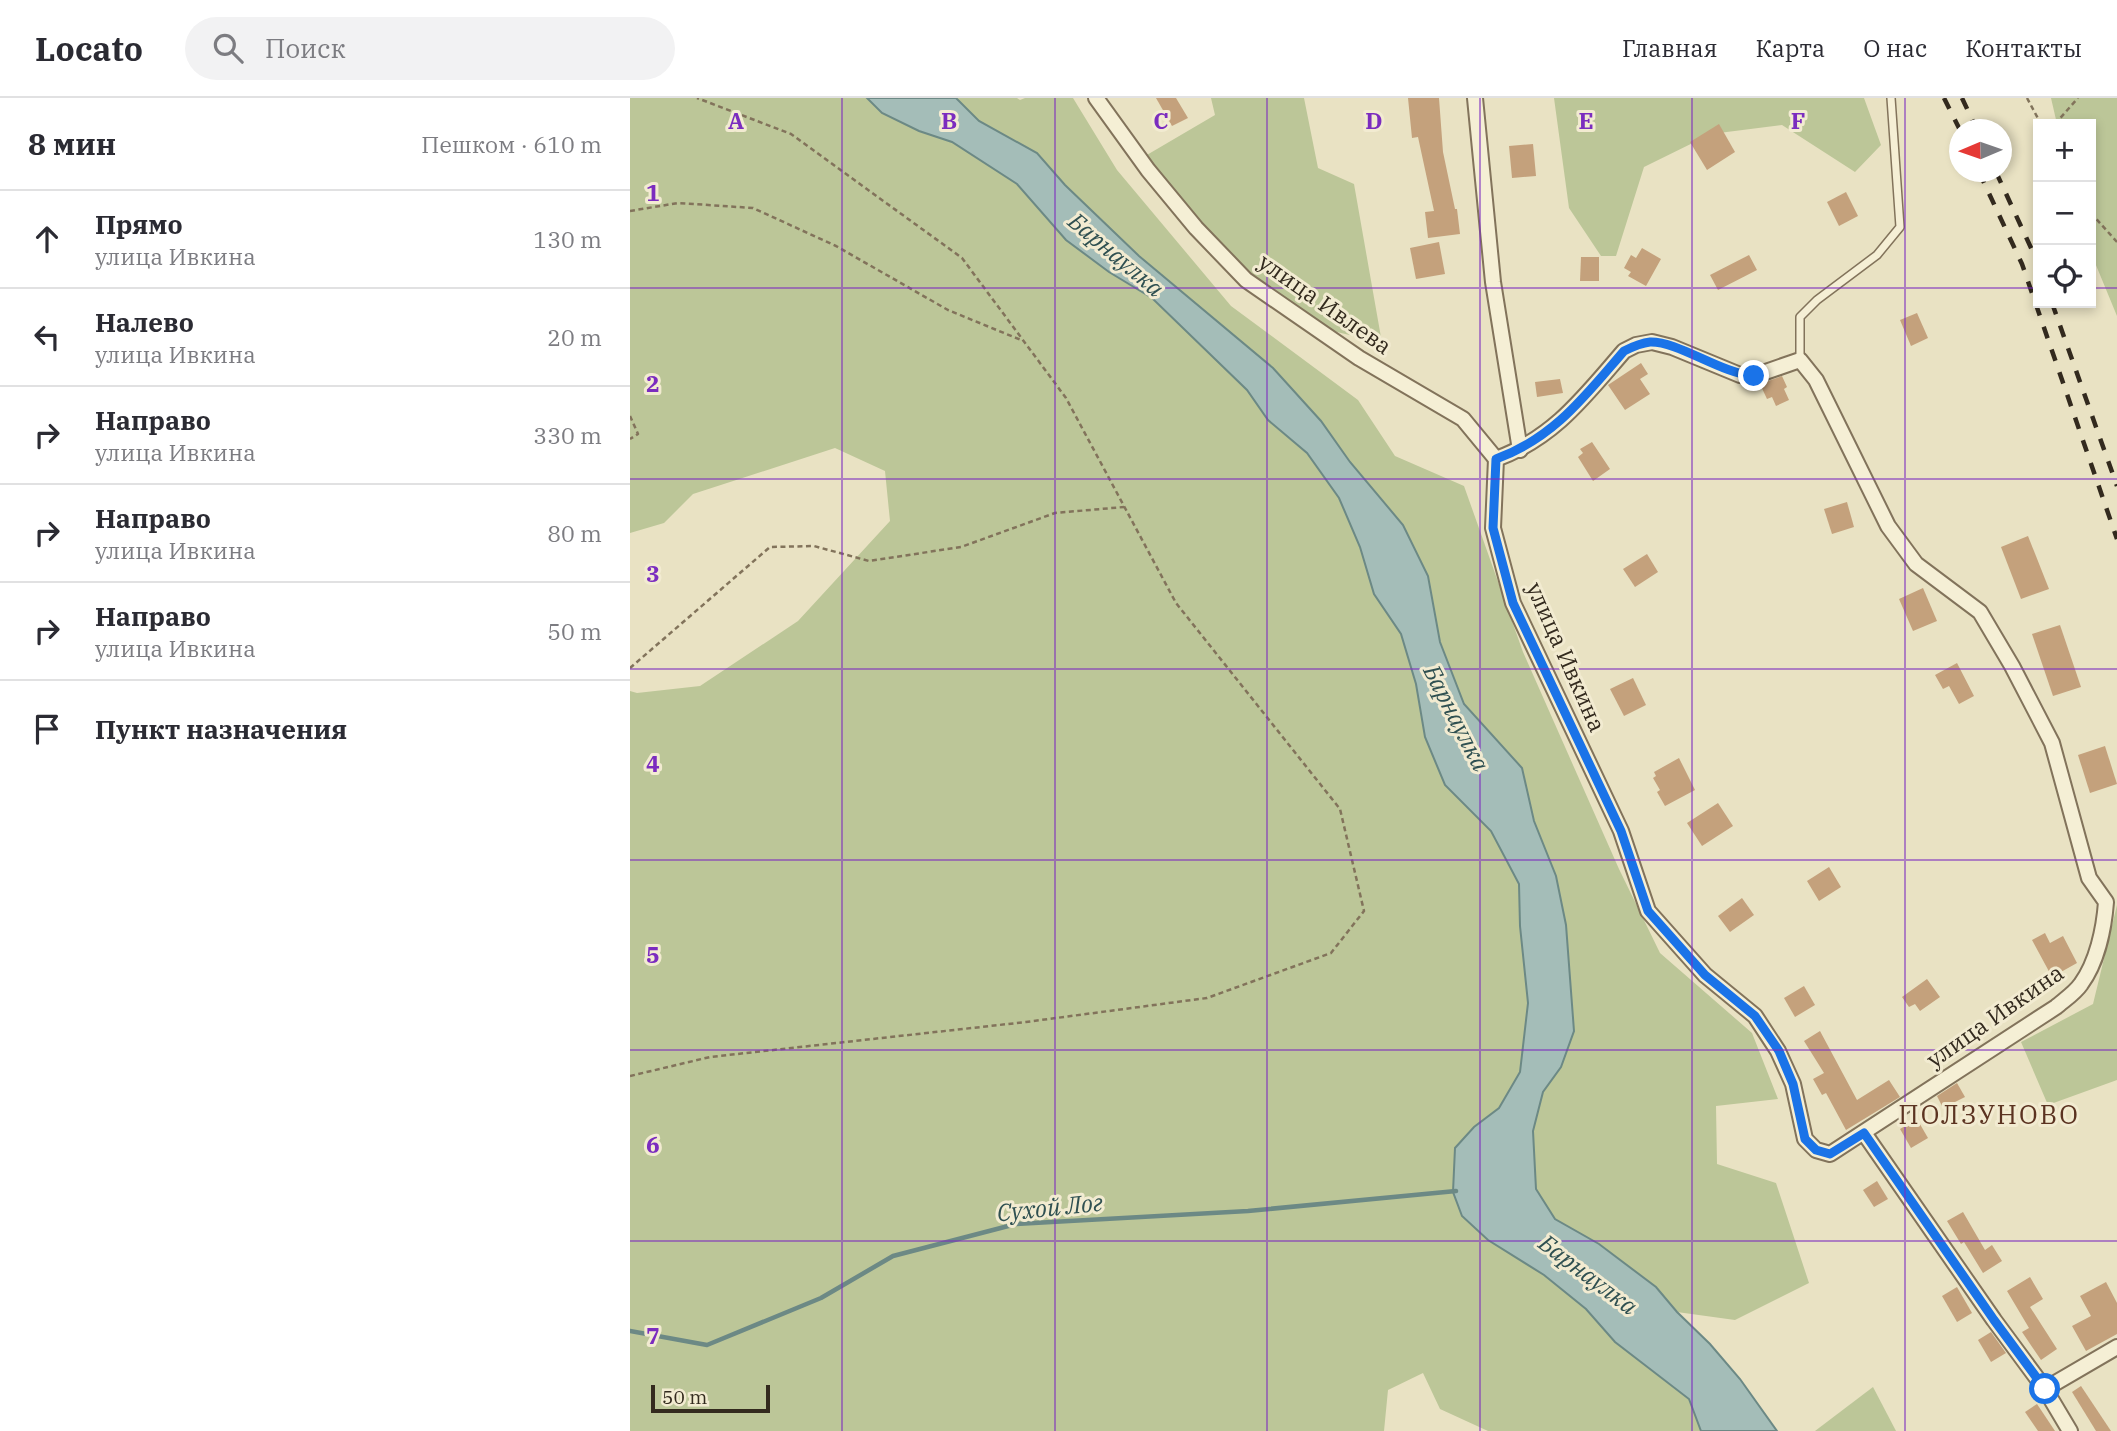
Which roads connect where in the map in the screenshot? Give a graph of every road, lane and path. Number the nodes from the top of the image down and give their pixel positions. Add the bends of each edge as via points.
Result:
1 (697, 98) edge
2 (1096, 98) edge
3 (1475, 98) edge
4 (1891, 98) edge
5 (2027, 98) edge
6 (2078, 98) edge
7 (2038, 119) edge
8 (2059, 119) edge
9 (630, 211) edge
10 (2096, 219) edge
11 (2117, 243) edge
12 (1024, 342) junction
13 (1800, 360) junction
14 (630, 416) edge
15 (630, 439) edge
16 (1520, 450) junction
17 (1496, 459) junction
18 (1125, 507) junction
19 (630, 668) edge
20 (2111, 907) edge
21 (630, 1076) edge
22 (1864, 1133) junction
23 (2117, 1346) edge
24 (2045, 1389) junction
25 (2070, 1431) edge

1 - 12 path via 791,134 962,258
2 - 17 street, улица Ивлева via 1148,170 1246,280 1359,358 1463,419
3 - 16 street via 1493,282
4 - 13 lane via 1899,227 1877,255 1800,317
5 - 7 path
6 - 8 path
9 - 12 path via 678,203 753,208 836,246 948,310
10 - 11 path
12 - 18 path via 1066,398
13 - 16 street via 1754,376 1740,375 1672,347 1651,342 1636,345 1624,351 1566,417
13 - 20 street, улица Ивкина via 1816,380 1888,526 1916,564 1980,612 2012,666 2052,743 2089,878
14 - 15 path via 638,434
16 - 17 street
17 - 22 street, улица Ивкина via 1493,528 1513,603 1621,831 1648,911 1705,975 1755,1016 1779,1051 1793,1084 1805,1139 1816,1150 1830,1154
18 - 19 path via 1055,513 961,547 869,561 814,545 770,547
18 - 21 path via 1176,603 1340,809 1364,911 1331,953 1207,999 710,1057
20 - 22 street, улица Ивкина via 2081,985 2056,1007
22 - 24 street
23 - 24 street
24 - 25 street

